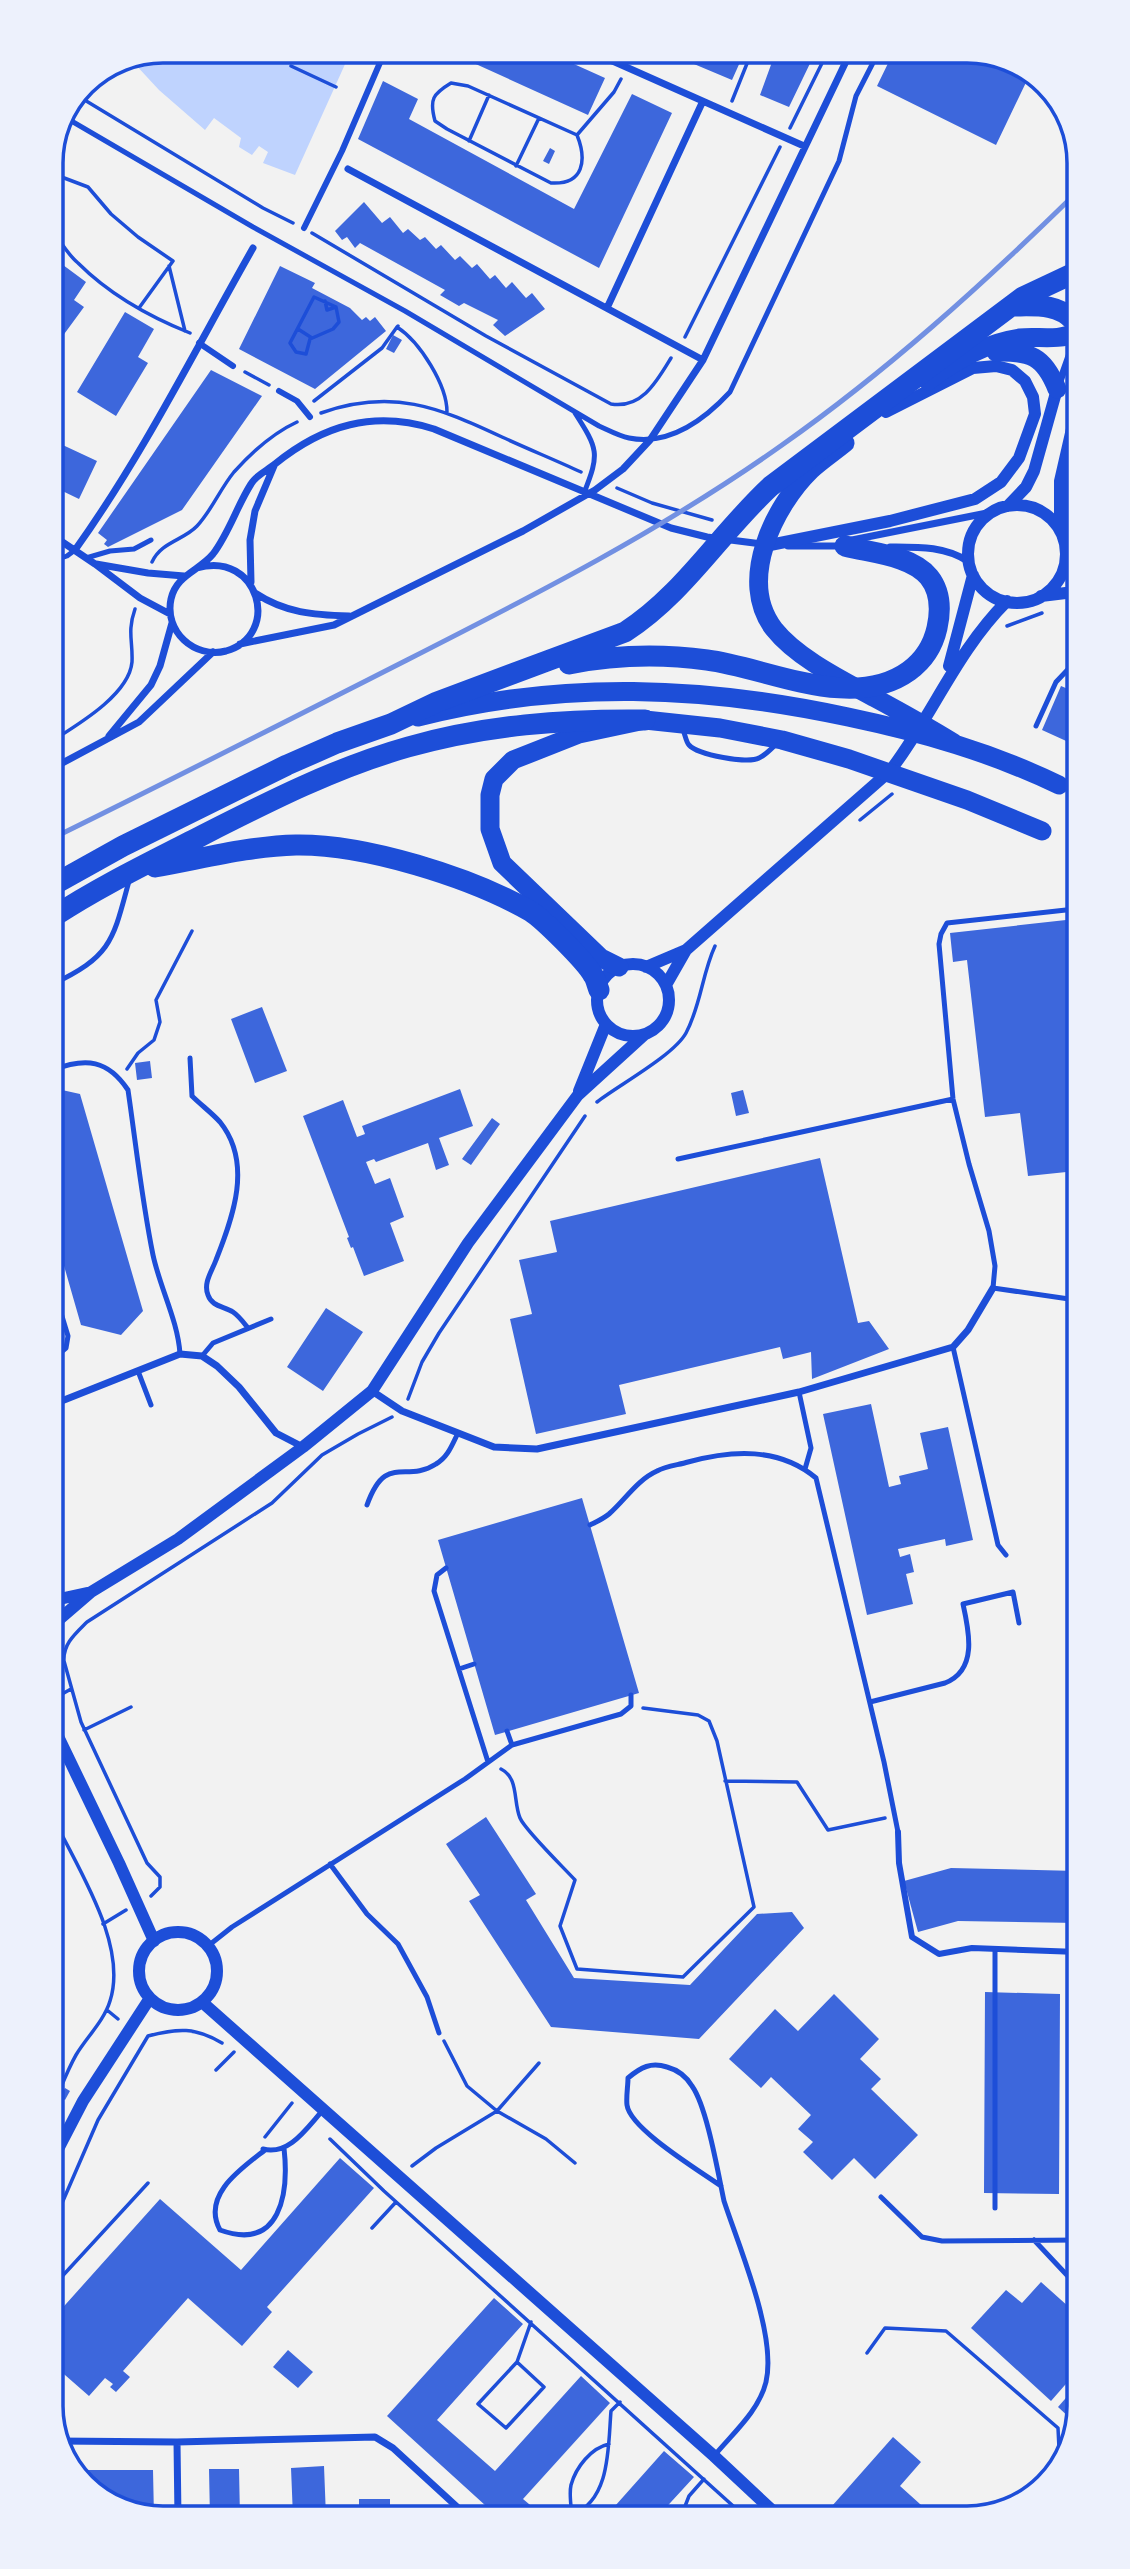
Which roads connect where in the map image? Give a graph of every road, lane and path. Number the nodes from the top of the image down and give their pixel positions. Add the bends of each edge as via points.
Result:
1 (380, 63) edge
2 (617, 63) edge
3 (747, 63) edge
4 (845, 63) edge
5 (873, 63) edge
6 (290, 66) dead end
7 (628, 68) junction
8 (336, 87) dead end
9 (489, 95) junction
10 (85, 100) edge
11 (702, 103) junction
12 (727, 113) junction
13 (540, 118) junction
14 (72, 121) edge
15 (577, 135) junction
16 (469, 141) junction
17 (804, 146) junction
18 (336, 162) junction
19 (516, 166) junction
20 (348, 169) joint
21 (63, 178) edge
22 (304, 228) joint
23 (63, 244) edge
24 (253, 248) dead end
25 (169, 266) junction
26 (1067, 276) edge
27 (325, 301) junction
28 (1012, 306) junction
29 (337, 307) junction
30 (139, 308) junction
31 (607, 308) junction
32 (405, 311) junction
33 (1067, 316) edge
34 (397, 327) junction
35 (298, 329) junction
36 (185, 331) junction
37 (1067, 335) edge
38 (312, 338) junction
39 (201, 340) junction
40 (972, 352) junction
41 (704, 360) junction
42 (1067, 361) edge
43 (233, 366) joint
44 (1057, 389) junction
45 (279, 391) joint
46 (304, 409) junction
47 (573, 410) junction
48 (447, 412) junction
49 (886, 412) junction
50 (310, 417) junction
51 (650, 440) junction
52 (1067, 450) edge
53 (274, 465) junction
54 (589, 475) dead end
55 (614, 486) dead end
56 (582, 498) junction
57 (1008, 506) junction
58 (992, 512) junction
59 (718, 521) dead end
60 (1060, 531) junction
61 (151, 540) dead end
62 (63, 542) edge
63 (768, 545) junction
64 (1067, 545) edge
65 (838, 546) junction
66 (75, 550) junction
67 (63, 557) edge
68 (86, 558) junction
69 (1067, 559) edge
70 (969, 562) junction
71 (95, 564) junction
72 (197, 568) junction
73 (148, 573) junction
74 (973, 575) junction
75 (184, 576) junction
76 (251, 585) junction
77 (255, 593) junction
78 (1067, 593) edge
79 (1041, 596) junction
80 (139, 598) junction
81 (1007, 601) junction
82 (1051, 610) dead end
83 (349, 616) junction
84 (171, 618) junction
85 (1000, 634) dead end
86 (239, 644) junction
87 (213, 652) junction
88 (1067, 670) edge
89 (944, 682) junction
90 (486, 683) junction
91 (645, 720) junction
92 (680, 723) junction
93 (391, 724) junction
94 (1036, 726) dead end
95 (63, 734) edge
96 (107, 739) junction
97 (782, 740) junction
98 (954, 743) junction
99 (63, 762) edge
100 (1059, 785) dead end
101 (1042, 831) dead end
102 (132, 871) junction
103 (63, 879) edge
104 (1067, 910) edge
105 (63, 911) edge
106 (192, 931) dead end
107 (686, 950) junction
108 (619, 967) junction
109 (646, 967) junction
110 (63, 979) edge
111 (666, 985) junction
112 (599, 990) junction
113 (606, 1024) junction
114 (645, 1034) junction
115 (190, 1058) dead end
116 (63, 1067) edge
117 (120, 1078) junction
118 (578, 1095) junction
119 (953, 1099) junction
120 (678, 1159) dead end
121 (993, 1288) junction
122 (1067, 1299) edge
123 (271, 1319) dead end
124 (63, 1320) edge
125 (248, 1328) junction
126 (953, 1348) junction
127 (63, 1351) edge
128 (180, 1354) junction
129 (202, 1356) junction
130 (138, 1371) junction
131 (372, 1391) junction
132 (799, 1392) junction
133 (63, 1400) edge
134 (151, 1405) dead end
135 (458, 1433) junction
136 (303, 1447) junction
137 (805, 1469) junction
138 (367, 1505) dead end
139 (590, 1525) dead end
140 (1006, 1555) dead end
141 (446, 1568) dead end
142 (91, 1592) junction
143 (63, 1598) edge
144 (63, 1616) edge
145 (1019, 1623) dead end
146 (474, 1664) dead end
147 (459, 1669) junction
148 (63, 1694) edge
149 (631, 1695) dead end
150 (870, 1702) junction
151 (631, 1706) junction
152 (131, 1707) dead end
153 (84, 1730) junction
154 (507, 1731) dead end
155 (512, 1745) junction
156 (63, 1747) edge
157 (488, 1762) junction
158 (493, 1774) dead end
159 (725, 1781) junction
160 (895, 1816) junction
161 (898, 1832) joint
162 (63, 1838) edge
163 (330, 1864) junction
164 (155, 1894) dead end
165 (154, 1941) junction
166 (208, 1946) junction
167 (995, 1949) junction
168 (1067, 1952) edge
169 (150, 1998) junction
170 (202, 2002) junction
171 (439, 2033) joint
172 (223, 2043) dead end
173 (243, 2059) dead end
174 (539, 2063) dead end
175 (216, 2070) dead end
176 (63, 2083) edge
177 (324, 2109) junction
178 (497, 2111) junction
179 (312, 2122) junction
180 (63, 2140) edge
181 (284, 2148) junction
182 (263, 2149) junction
183 (575, 2163) dead end
184 (399, 2177) junction
185 (148, 2183) dead end
186 (721, 2186) junction
187 (384, 2190) junction
188 (881, 2197) dead end
189 (63, 2201) edge
190 (396, 2202) junction
191 (995, 2208) dead end
192 (372, 2228) dead end
193 (1034, 2240) junction
194 (1067, 2240) edge
195 (1067, 2275) edge
196 (63, 2276) edge
197 (531, 2322) junction
198 (867, 2353) dead end
199 (517, 2361) junction
200 (620, 2402) junction
201 (69, 2441) edge
202 (177, 2442) junction
203 (609, 2444) junction
204 (1059, 2445) edge
205 (714, 2456) junction
206 (704, 2479) junction
207 (178, 2506) edge
208 (456, 2506) edge
209 (572, 2506) edge
210 (585, 2506) edge
211 (685, 2506) edge
212 (733, 2506) edge
213 (767, 2506) edge

1 - 18 street
2 - 7 street
3 - 12 path
4 - 17 street
5 - 51 lane via 856,96 839,161 730,392 689,426
6 - 8 path
7 - 11 street
7 - 15 path
9 - 13 path
9 - 16 path
9 - 16 path via 451,83 436,92 431,107 435,121
10 - 22 path
11 - 12 street
11 - 31 street
12 - 17 street
13 - 15 path
13 - 19 path
14 - 32 lane
15 - 19 path via 583,165 576,177 562,184 551,183
16 - 19 path
17 - 41 street
18 - 20 street
18 - 22 street
20 - 31 street
21 - 25 path via 88,187 111,214 173,261
23 - 30 path via 76,262
24 - 39 street
25 - 30 path
25 - 36 path
26 - 28 highway
27 - 29 path
27 - 29 path via 327,310
27 - 35 path via 314,297
28 - 33 highway via 1045,306
28 - 90 highway via 771,486 647,618 625,632
29 - 38 path via 338,324
30 - 36 path
31 - 41 street
32 - 34 path
32 - 47 lane
34 - 46 path via 382,348
34 - 48 path via 418,347 441,384
35 - 38 path
35 - 38 path via 290,343 296,352 306,354
36 - 39 path
37 - 40 highway via 1020,338
39 - 43 street
39 - 66 street via 107,505
40 - 44 highway via 1033,356
40 - 49 highway
41 - 51 street
42 - 44 street
43 - 45 path
44 - 57 street via 1034,471
45 - 46 street
46 - 50 street
47 - 51 lane via 616,434
47 - 56 lane via 596,456
48 - 50 path via 423,405 373,402
48 - 54 path
49 - 63 street via 973,369 996,366 1012,370 1025,381 1035,414 1019,458 1001,482 975,499
49 - 98 highway via 812,469 782,508 763,552 762,604 774,629 828,672
50 - 73 path via 267,440 234,472 196,527 156,554
51 - 56 street via 615,477
52 - 60 street via 1060,481
53 - 63 street via 296,447 330,430 376,421 415,423 671,528
53 - 72 street via 252,481 212,554
53 - 76 street via 255,511 249,552
55 - 59 path via 652,503
56 - 83 street
57 - 58 street
57 - 60 street via 1034,508
58 - 65 street
58 - 70 street via 973,533
60 - 64 street
61 - 68 lane via 134,549
62 - 66 street
63 - 65 street
65 - 70 street via 940,550
65 - 90 highway via 907,561 932,582 940,611 936,634 925,656 897,678 864,688 831,687 706,660 628,657
66 - 67 lane
66 - 68 street
68 - 71 street
69 - 79 street via 1058,580
70 - 74 street
71 - 73 street
71 - 80 street
72 - 75 street
72 - 76 street via 223,565 239,572
73 - 75 street
74 - 81 street via 985,590
74 - 89 street
75 - 84 street via 171,596
76 - 77 street
77 - 83 street via 285,610
77 - 86 street via 256,621
78 - 79 street
79 - 81 street
80 - 84 street
80 - 95 path via 129,631 132,665 124,683 96,711
81 - 89 street via 979,631
82 - 85 path via 1008,625
83 - 86 street via 334,625
84 - 87 street via 185,642
84 - 96 street via 151,685
86 - 87 street
87 - 96 street via 139,722
88 - 94 lane via 1056,682
89 - 107 street via 890,771
90 - 93 highway
91 - 92 highway
91 - 102 highway via 547,721 405,747 304,786
91 - 108 highway via 579,734 513,760 494,779 490,794 490,830 502,863 601,958
92 - 97 highway
92 - 97 lane via 690,746 722,757 758,759
93 - 98 highway via 491,701 554,693 675,691 817,710
93 - 103 highway via 235,789
96 - 99 street
97 - 101 highway via 967,800
98 - 100 highway
102 - 105 highway
102 - 110 lane via 117,928 101,955
102 - 112 highway via 295,845 382,857 470,882 533,913 593,974
104 - 119 lane via 947,923 939,944
106 - 117 path via 156,1000 160,1022 154,1040
107 - 109 street
107 - 111 street
108 - 109 street
108 - 112 street via 606,976
109 - 111 street
111 - 114 street via 668,1009 656,1028
112 - 113 street via 597,1002
113 - 114 street via 624,1035
113 - 118 street
114 - 118 street
115 - 125 lane via 192,1096 220,1122 233,1143 238,1173 228,1228 206,1286 208,1298 233,1312
116 - 117 lane via 90,1062
117 - 128 lane via 128,1090 153,1253
118 - 131 street via 468,1243
119 - 120 lane
119 - 121 lane via 989,1231 995,1266
121 - 122 lane
121 - 126 street
123 - 125 lane
124 - 127 lane via 68,1336
125 - 129 lane via 213,1343
126 - 132 street
126 - 140 lane via 998,1545
128 - 129 street
128 - 130 street
129 - 136 street via 239,1387 276,1433
130 - 133 street
130 - 134 lane
131 - 135 street via 402,1411
131 - 136 street
132 - 135 street via 537,1450 494,1447
132 - 137 lane via 811,1448
135 - 138 lane via 448,1454 435,1465 380,1478
136 - 142 street via 178,1539
137 - 139 lane via 757,1452 702,1458 657,1470 607,1516
137 - 150 lane via 816,1478
141 - 147 lane via 438,1575 434,1591
142 - 143 street
142 - 144 street
145 - 150 lane via 1013,1592 963,1604 971,1641 961,1672 945,1683
146 - 147 lane
147 - 157 lane
148 - 153 path via 71,1689
149 - 151 lane
150 - 160 lane
151 - 155 lane via 621,1714
151 - 159 path via 698,1714 709,1721
152 - 153 path
153 - 164 path via 147,1863 160,1877
154 - 155 lane
155 - 157 lane
156 - 165 street
157 - 163 lane
158 - 159 path via 502,1768 510,1776 520,1819 575,1880 560,1926 576,1969 682,1977 754,1907
159 - 160 path via 797,1782 828,1830
160 - 161 lane
161 - 167 street via 912,1937 939,1954
162 - 176 path via 103,1924 113,1972 107,2010 75,2056
163 - 166 lane
163 - 171 lane via 398,1944 427,1997
165 - 166 street via 177,1932
165 - 169 street via 139,1969
166 - 170 street via 217,1976
167 - 168 street
167 - 191 lane
169 - 170 street via 171,2010
169 - 180 street
170 - 177 street
171 - 178 path via 467,2086
172 - 189 path via 206,2034 173,2029 148,2036 98,2120
173 - 175 path via 234,2052
174 - 178 path
177 - 179 lane
177 - 184 street
178 - 183 path via 546,2138
178 - 184 path
179 - 181 lane
179 - 182 path via 292,2103 265,2136
179 - 187 path
181 - 182 lane
181 - 182 lane via 287,2171 281,2209 256,2233 243,2236 220,2230 214,2208 217,2198
184 - 187 path
184 - 205 street
185 - 196 path
186 - 186 lane via 694,2087 679,2070 657,2064 640,2067 628,2078 627,2107 639,2125
186 - 205 lane via 769,2357 766,2383 756,2406
187 - 190 path
188 - 193 lane via 922,2237
190 - 192 path
190 - 197 path
193 - 194 lane
193 - 195 lane
197 - 199 path
197 - 200 path
198 - 204 path via 885,2329 946,2331 1058,2428
199 - 199 path via 478,2404 506,2428 544,2387
200 - 203 path via 611,2412
200 - 206 path
201 - 202 street
202 - 207 street
202 - 208 street via 375,2437
203 - 209 path via 594,2450 577,2473 571,2486
203 - 210 path via 606,2470
205 - 213 street
206 - 211 path
206 - 212 path

